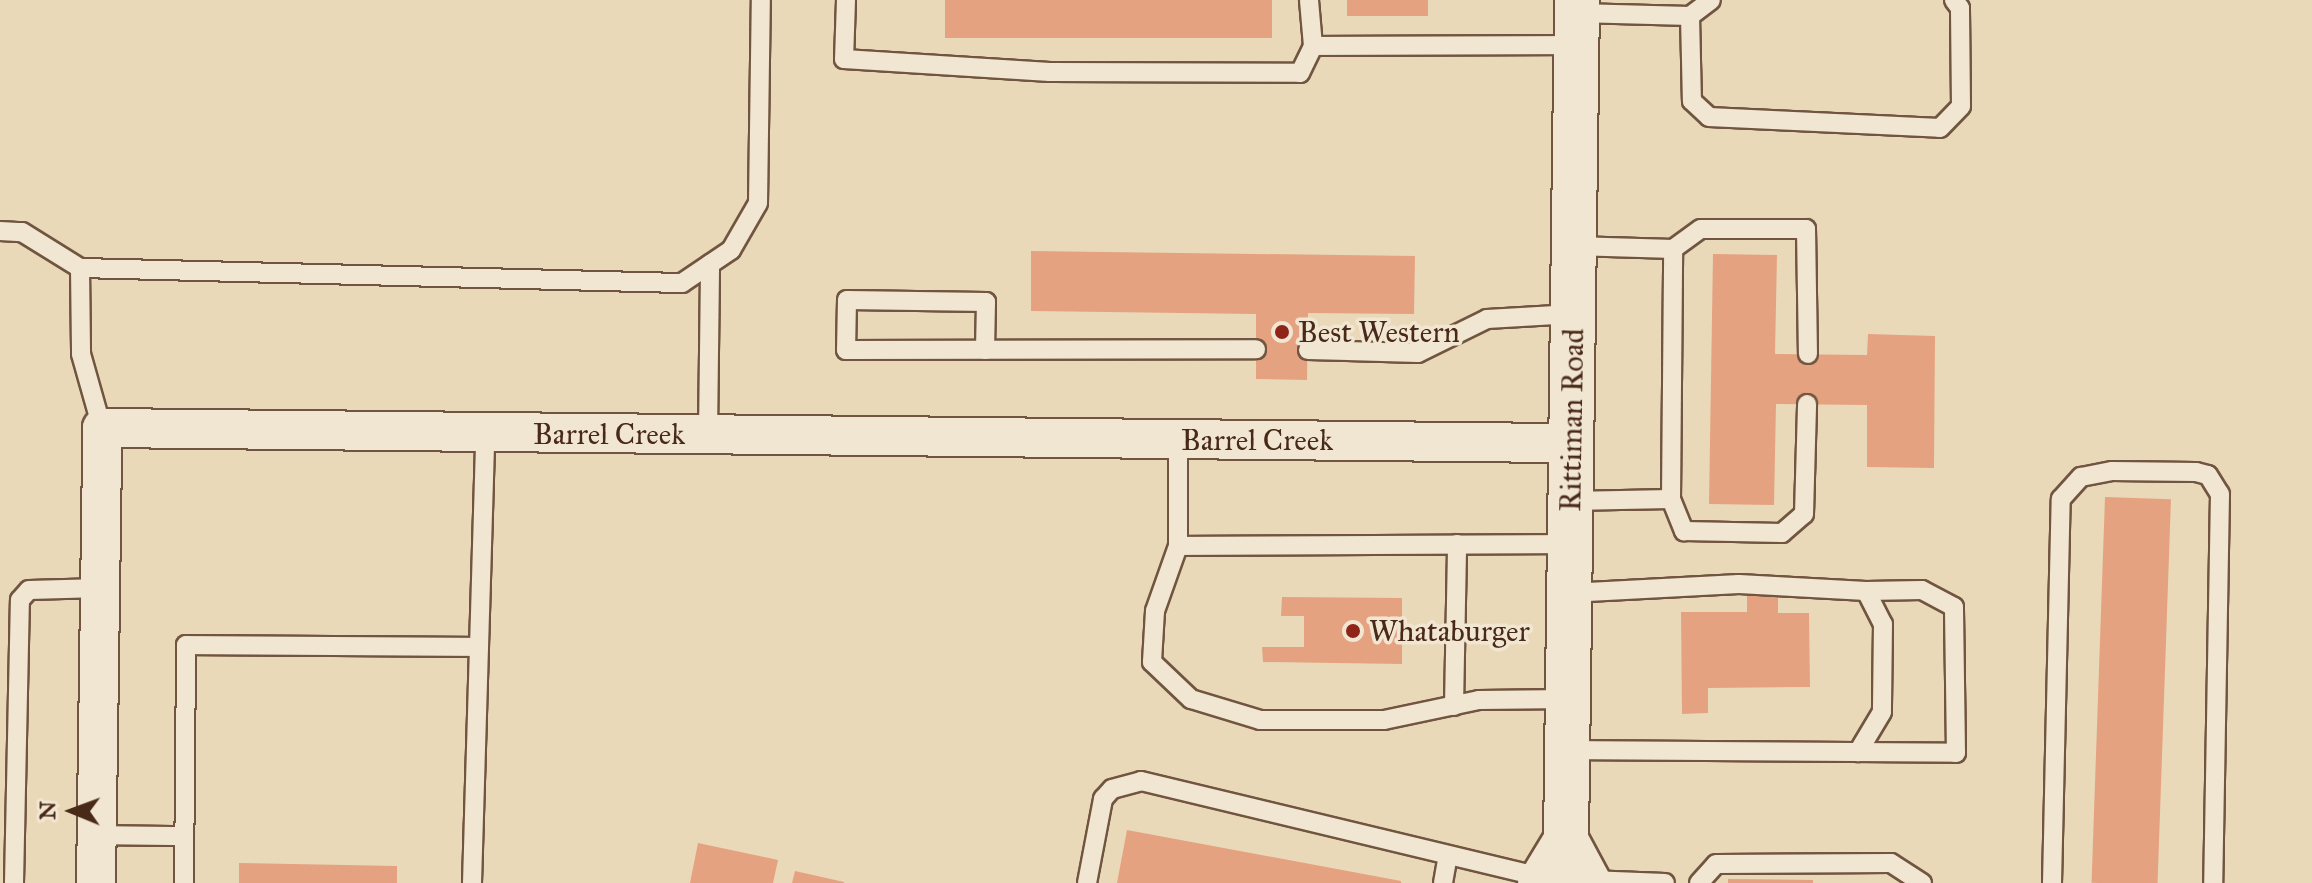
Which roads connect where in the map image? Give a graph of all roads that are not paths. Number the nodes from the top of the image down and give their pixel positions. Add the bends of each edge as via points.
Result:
1 (761, 0) edge
2 (846, 0) edge
3 (1309, 0) edge
4 (1711, 0) edge
5 (1954, 0) edge
6 (1690, 16) junction
7 (1577, 20) edge
8 (1313, 46) junction
9 (0, 231) edge
10 (1574, 246) junction
11 (1673, 249) junction
12 (710, 264) junction
13 (80, 268) junction
14 (1573, 314) junction
15 (1256, 349) dead end
16 (985, 350) junction
17 (1308, 350) dead end
18 (1808, 354) dead end
19 (1807, 404) dead end
20 (102, 428) junction
21 (485, 433) junction
22 (708, 434) junction
23 (1178, 440) junction
24 (1571, 443) junction
25 (1671, 499) junction
26 (1570, 501) junction
27 (1457, 544) junction
28 (1570, 544) junction
29 (1178, 546) junction
30 (101, 588) junction
31 (1866, 591) junction
32 (1569, 593) junction
33 (479, 647) junction
34 (1568, 699) junction
35 (1454, 706) junction
36 (1568, 750) junction
37 (1858, 752) junction
38 (97, 835) junction
39 (184, 836) junction
40 (1566, 840) junction
41 (1448, 855) junction
42 (1540, 880) edge
43 (1589, 882) edge
44 (14, 883) edge
45 (96, 883) edge
46 (184, 883) edge
47 (472, 883) edge
48 (1087, 883) edge
49 (1443, 883) edge
50 (1665, 883) edge
51 (1699, 883) edge
52 (1922, 883) edge
53 (2052, 883) edge
54 (2213, 883) edge

1 - 12 lane via 758,203 731,250
2 - 8 lane via 844,59 1050,72 1300,73
3 - 8 lane
4 - 6 lane
5 - 6 lane via 1960,8 1961,106 1940,128 1709,117 1692,101
6 - 7 lane
7 - 8 lane
7 - 10 main road, Rittiman Road
9 - 13 lane via 22,232
10 - 11 lane
10 - 14 main road, Rittiman Road
11 - 18 lane via 1701,229 1806,229
11 - 25 lane
12 - 13 lane via 682,283
12 - 22 lane
13 - 20 lane via 81,354
14 - 17 lane via 1487,319 1418,353
14 - 24 main road, Rittiman Road
15 - 16 lane
16 - 16 lane via 846,350 847,300 986,302
19 - 25 lane via 1804,514 1782,533 1684,531
20 - 21 street, Barrel Creek
20 - 30 street
21 - 22 street, Barrel Creek
21 - 33 lane
22 - 23 street, Barrel Creek
23 - 24 street, Barrel Creek
23 - 29 lane
24 - 26 main road, Rittiman Road
25 - 26 lane
26 - 28 main road, Rittiman Road
27 - 28 lane
27 - 29 lane
27 - 35 lane
28 - 32 main road, Rittiman Road
29 - 35 lane via 1155,611 1152,662 1191,699 1260,720 1384,720
30 - 38 street
30 - 44 lane via 29,590 20,600
31 - 32 lane via 1739,584
31 - 37 lane via 1883,624 1882,712
31 - 37 lane via 1922,590 1954,607 1956,753
32 - 34 main road, Rittiman Road
33 - 39 lane via 186,645
33 - 47 lane
34 - 35 lane
34 - 36 main road, Rittiman Road
36 - 37 lane
36 - 40 main road, Rittiman Road
38 - 39 lane
38 - 45 street
39 - 46 lane
40 - 42 main road
40 - 43 main road
41 - 42 lane
41 - 48 lane via 1141,781 1112,789 1103,799
41 - 49 lane
43 - 50 lane
51 - 52 lane via 1716,864 1891,863
53 - 54 lane via 2061,499 2081,477 2112,471 2196,472 2208,475 2220,494

